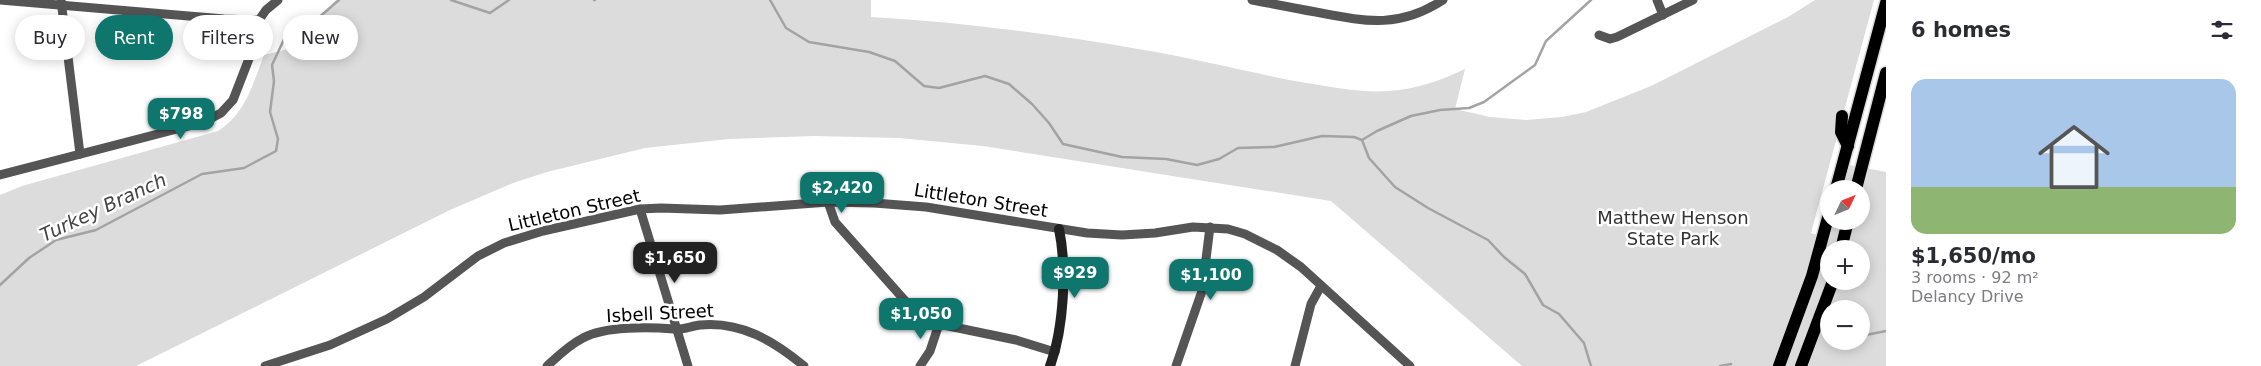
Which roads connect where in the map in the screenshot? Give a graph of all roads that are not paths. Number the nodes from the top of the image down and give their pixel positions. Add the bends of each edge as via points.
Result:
1 (0, 0) edge
2 (278, 0) edge
3 (1252, 0) edge
4 (1443, 0) edge
5 (1657, 0) edge
6 (1693, 0) edge
7 (61, 3) edge
8 (1886, 3) edge
9 (183, 15) edge
10 (262, 15) edge
11 (1664, 15) junction
12 (1599, 35) dead end
13 (249, 60) edge
14 (1868, 69) junction
15 (1886, 73) edge
16 (1842, 116) dead end
17 (1848, 146) junction
18 (80, 154) junction
19 (0, 175) edge
20 (1838, 180) edge
21 (1858, 180) edge
22 (828, 202) junction
23 (640, 209) junction
24 (1059, 228) junction
25 (1210, 228) junction
26 (1825, 230) edge
27 (1321, 286) junction
28 (1830, 290) edge
29 (939, 324) junction
30 (676, 330) junction
31 (1055, 352) junction
32 (265, 366) edge
33 (547, 366) edge
34 (688, 366) edge
35 (804, 366) edge
36 (920, 366) edge
37 (1050, 366) edge
38 (1176, 366) edge
39 (1295, 366) edge
40 (1410, 366) edge
41 (1779, 366) edge
42 (1801, 366) edge

1 - 7 street
2 - 10 street
3 - 4 street via 1365,22 1409,18
5 - 11 street
6 - 11 street
7 - 9 street
7 - 18 street
8 - 14 main road
11 - 12 street via 1617,38
13 - 18 street via 233,100 221,113 204,122
14 - 15 main road
14 - 17 main road
15 - 21 main road
16 - 17 main road via 1841,132
17 - 20 main road
18 - 19 street
22 - 23 street, Littleton Street via 720,210
22 - 24 street, Littleton Street via 926,207
22 - 29 street via 835,222 884,278 908,304
23 - 30 street
23 - 32 street, Littleton Street via 504,243 478,256 424,297 387,319 330,345
24 - 25 street, Littleton Street via 1122,235
24 - 31 street via 1063,306
25 - 27 street, Littleton Street via 1245,234 1277,250
25 - 38 street via 1202,291
26 - 41 main road via 1812,276
27 - 39 street via 1311,304
27 - 40 street, Littleton Street
28 - 42 main road
29 - 31 street via 1016,340
29 - 36 street via 930,350
30 - 33 street, Isbell Street via 600,332 572,344
30 - 34 street
30 - 35 street, Isbell Street via 701,325 736,327 780,346
31 - 37 street

